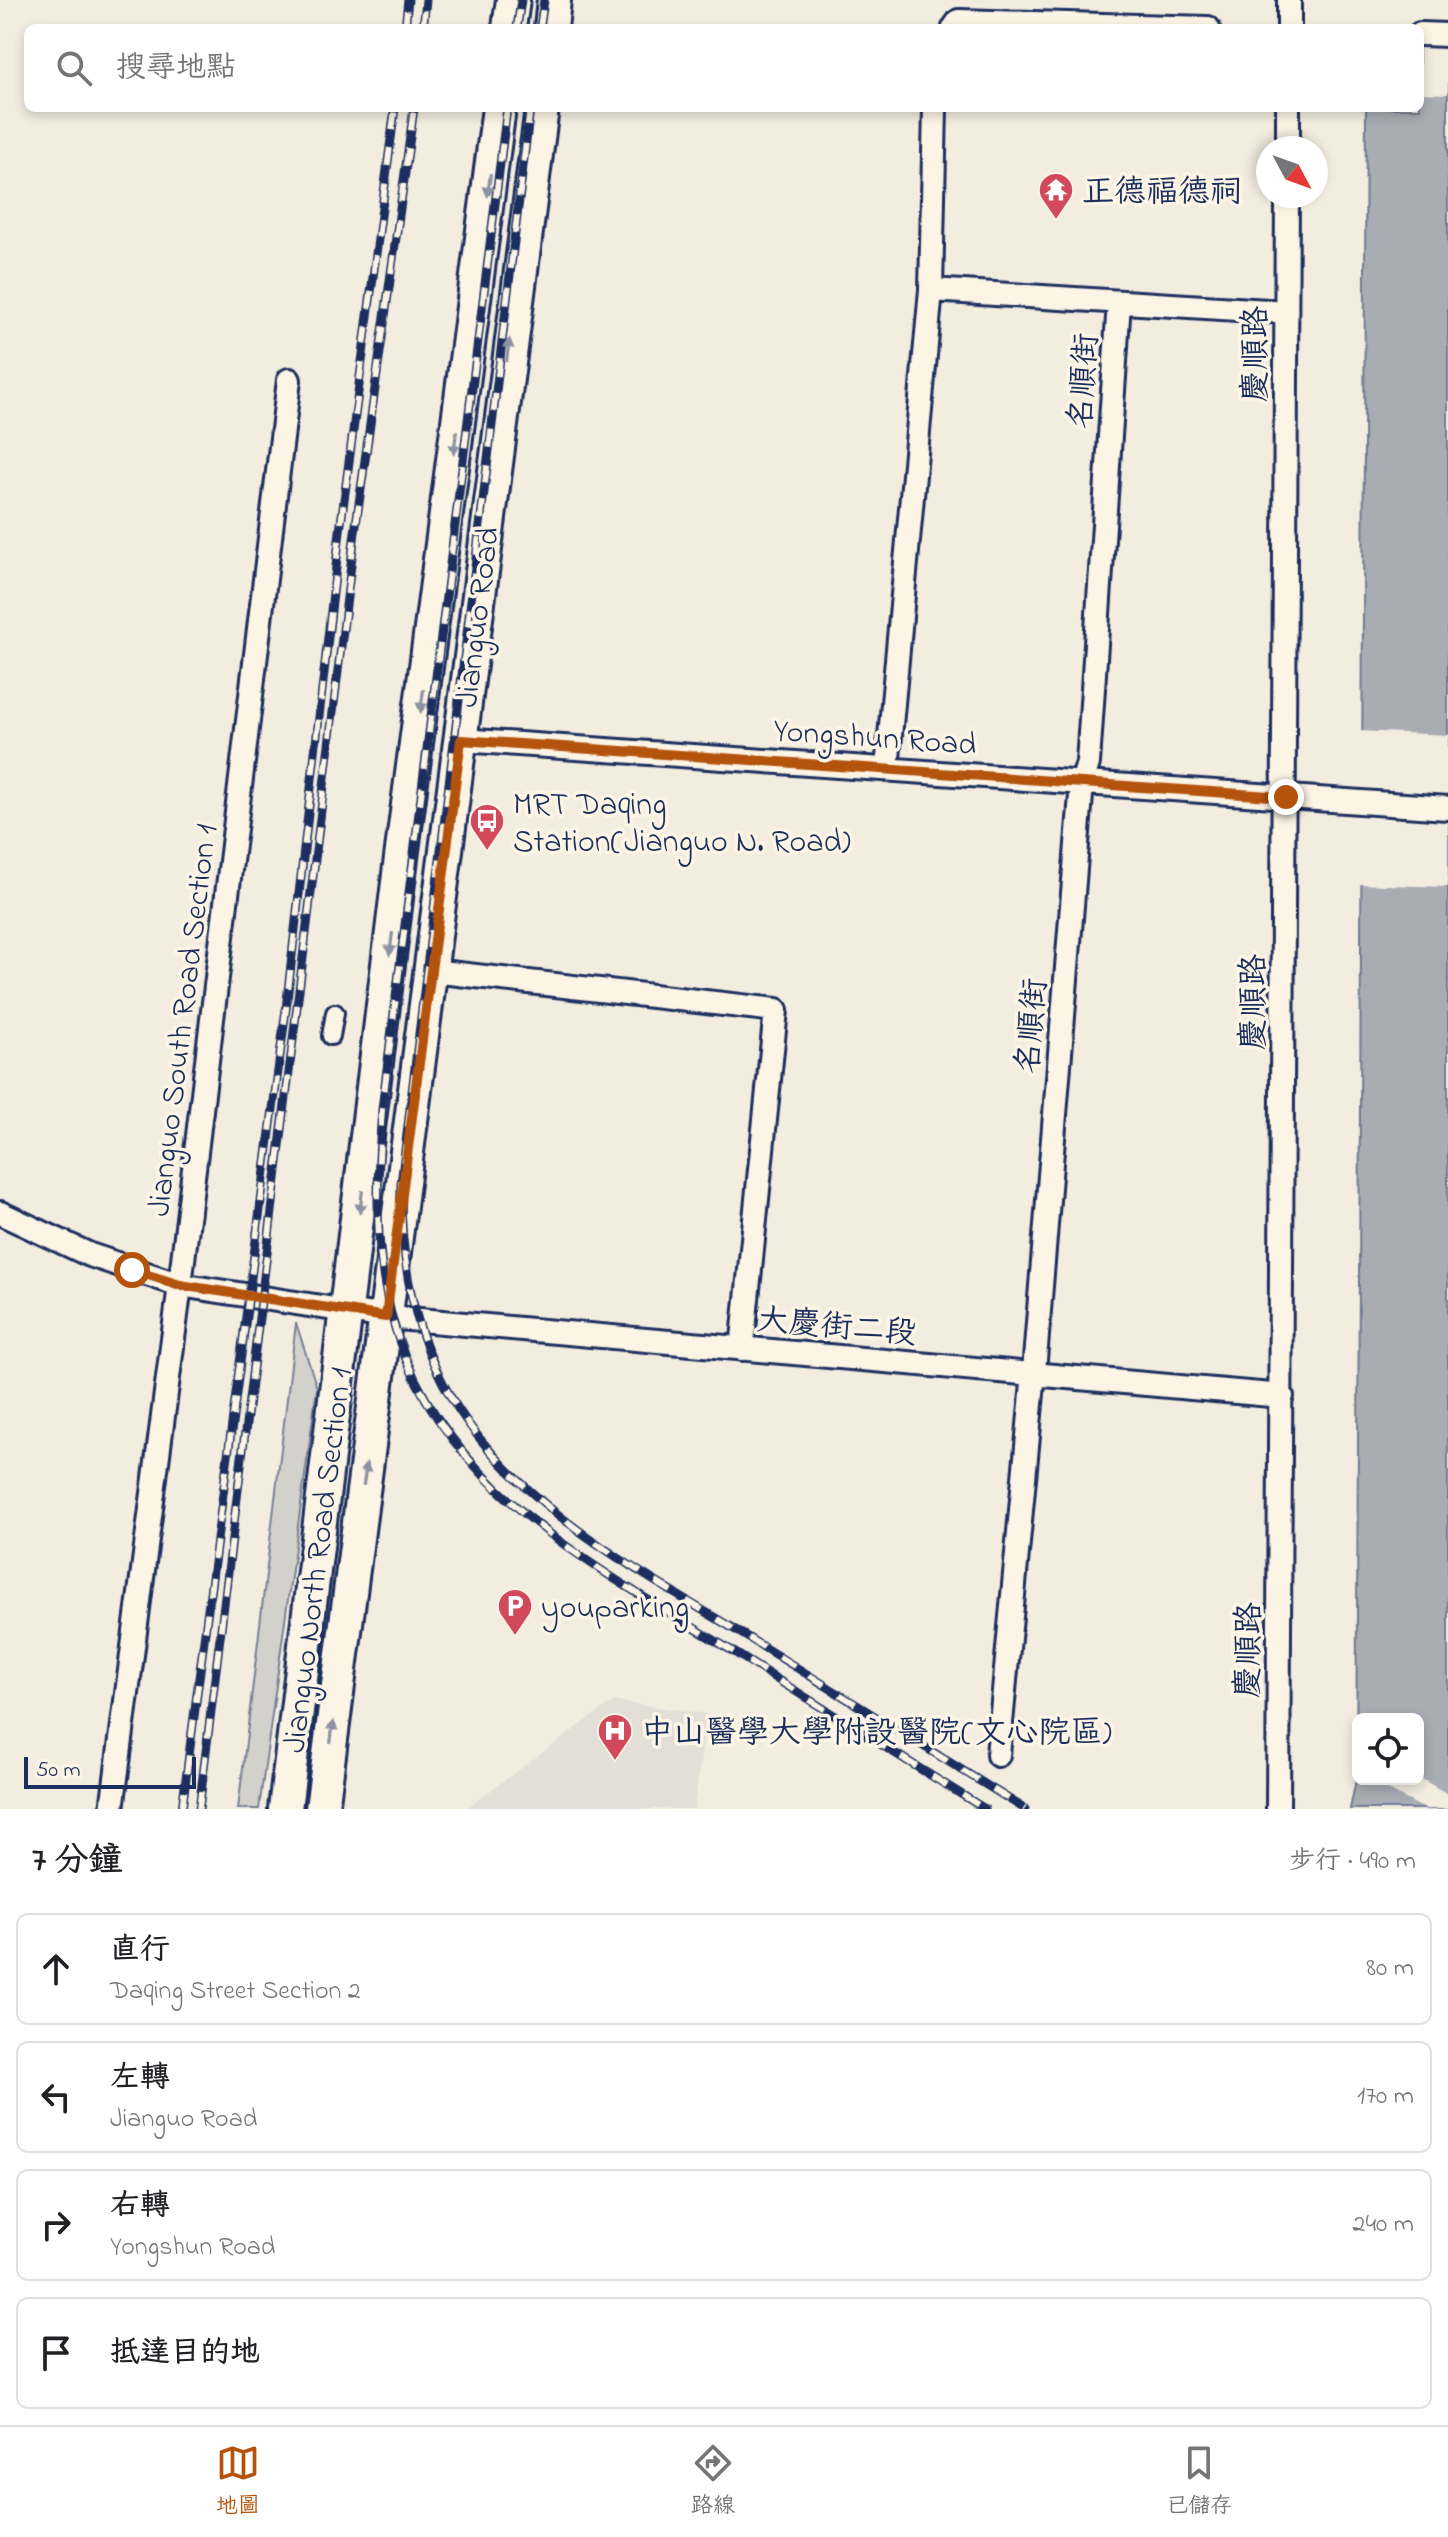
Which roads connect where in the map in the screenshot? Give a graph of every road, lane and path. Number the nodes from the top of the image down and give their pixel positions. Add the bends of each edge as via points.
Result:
1 (513, 0) edge
2 (554, 0) edge
3 (1289, 0) edge
4 (510, 24) edge
5 (551, 24) edge
6 (1289, 24) edge
7 (1424, 34) edge
8 (1448, 35) edge
9 (498, 112) edge
10 (541, 112) edge
11 (935, 112) edge
12 (1288, 112) edge
13 (1288, 136) edge
14 (1287, 208) edge
15 (931, 290) junction
16 (1119, 302) junction
17 (1286, 312) junction
18 (289, 380) dead end
19 (461, 740) junction
20 (887, 769) junction
21 (1082, 783) junction
22 (1286, 797) junction
23 (1448, 808) edge
24 (432, 971) junction
25 (335, 1013) dead end
26 (331, 1036) dead end
27 (0, 1213) edge
28 (180, 1285) junction
29 (347, 1311) junction
30 (386, 1317) junction
31 (742, 1349) junction
32 (1034, 1372) junction
33 (1282, 1396) junction
34 (998, 1755) dead end
35 (112, 1809) edge
36 (285, 1809) edge
37 (322, 1809) edge
38 (1278, 1809) edge

1 - 4 main road
2 - 5 main road
3 - 6 street
7 - 8 street
9 -> 29 main road, Jianguo Road
19 -> 10 main road, Jianguo Road
11 - 15 street
12 - 13 street
14 - 17 street, 慶順路
15 - 16 street
15 - 20 street
16 - 17 street
16 - 21 street, 名順街 via 1088,763
17 - 22 street, 慶順路
18 - 28 street, Jianguo South Road Section 1
19 - 20 street, Yongshun Road
19 - 24 main road, Jianguo Road
20 - 21 street, Yongshun Road
21 - 22 street, Yongshun Road
21 - 32 street, 名順街
22 - 23 street, Yongshun Road
22 - 33 street, 慶順路
24 - 30 main road, Jianguo Road
24 - 31 street via 776,1010
25 - 26 street
27 - 28 street, 大慶街二段 via 90,1255
28 - 29 street, 大慶街二段
28 - 35 street, Jianguo South Road Section 1
29 - 30 street, 大慶街二段
29 - 36 main road, Jianguo North Road Section 1
30 - 31 street, 大慶街二段
37 -> 30 main road, Jianguo North Road Section 1
31 - 32 street, 大慶街二段
32 - 33 street, 大慶街二段
32 - 34 street, 名順街
33 - 38 street, 慶順路

